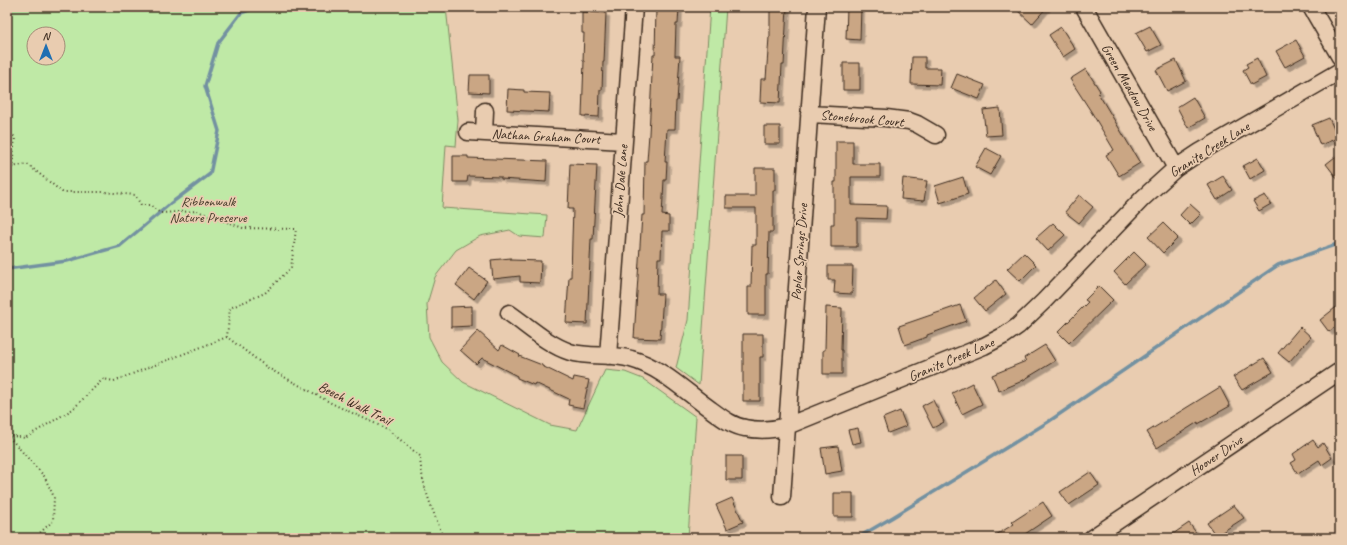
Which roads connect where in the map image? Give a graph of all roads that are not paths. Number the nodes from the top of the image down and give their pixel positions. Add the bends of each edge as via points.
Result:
1 (634, 7) edge
2 (817, 7) edge
3 (1084, 7) edge
4 (1312, 7) edge
5 (1340, 58) edge
6 (1340, 71) edge
7 (485, 111) dead end
8 (809, 114) junction
9 (468, 132) dead end
10 (484, 133) junction
11 (936, 135) dead end
12 (623, 141) junction
13 (1176, 168) junction
14 (509, 313) dead end
15 (608, 356) junction
16 (1340, 372) edge
17 (787, 426) junction
18 (782, 497) dead end
19 (1092, 538) edge

1 - 12 street, John Dale Lane
2 - 8 street, Poplar Springs Drive
3 - 13 street, Green Meadow Drive
4 - 5 street
6 - 13 street, Granite Creek Lane
7 - 10 street
8 - 11 street, Stonebrook Court via 909,121
8 - 17 street, Poplar Springs Drive
9 - 10 street, Nathan Graham Court
10 - 12 street, Nathan Graham Court
12 - 15 street, John Dale Lane
13 - 17 street, Granite Creek Lane via 1143,198 1044,301 1006,335
14 - 15 street, Granite Creek Lane via 553,344 571,352
15 - 17 street, Granite Creek Lane via 631,358 656,370 734,425 760,430
16 - 19 street, Hoover Drive
17 - 18 street, Poplar Springs Drive

